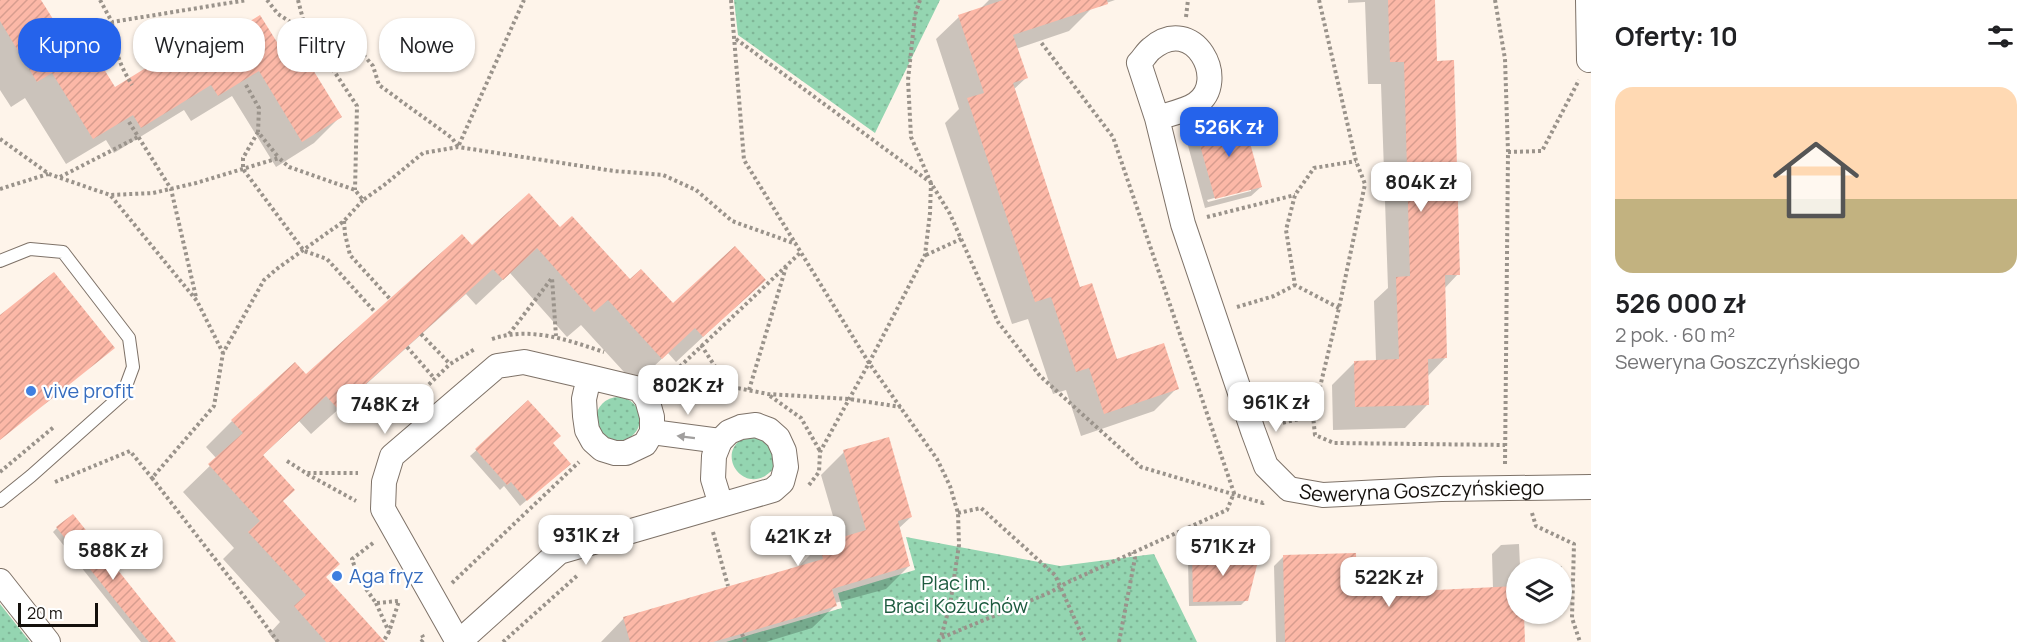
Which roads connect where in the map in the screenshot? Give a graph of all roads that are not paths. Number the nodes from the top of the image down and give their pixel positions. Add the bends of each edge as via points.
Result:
1 (1588, 0) edge
2 (1589, 60) road end
3 (1157, 118) dead end
4 (0, 261) edge
5 (589, 376) junction
6 (652, 432) junction
7 (720, 441) junction
8 (1591, 487) edge
9 (0, 501) edge
10 (721, 505) junction
11 (0, 581) edge
12 (48, 642) edge
13 (459, 642) edge

1 - 2 street
3 - 8 street, Seweryna Goszczyńskiego via 1183,224 1266,466 1289,489 1323,495
4 - 9 lane via 30,249 63,252 129,338 133,367 123,394
5 - 6 street via 639,389 647,399
5 - 6 street via 585,416 587,430 596,444 615,453 626,453 645,444
5 - 13 street via 524,362 497,366 392,456 384,482 383,508
7 -> 6 street
7 - 10 street via 714,456 713,479
7 - 10 street via 741,427 756,425 769,430 784,451 786,467 782,482 773,490
10 - 13 street via 559,552
11 - 12 street

